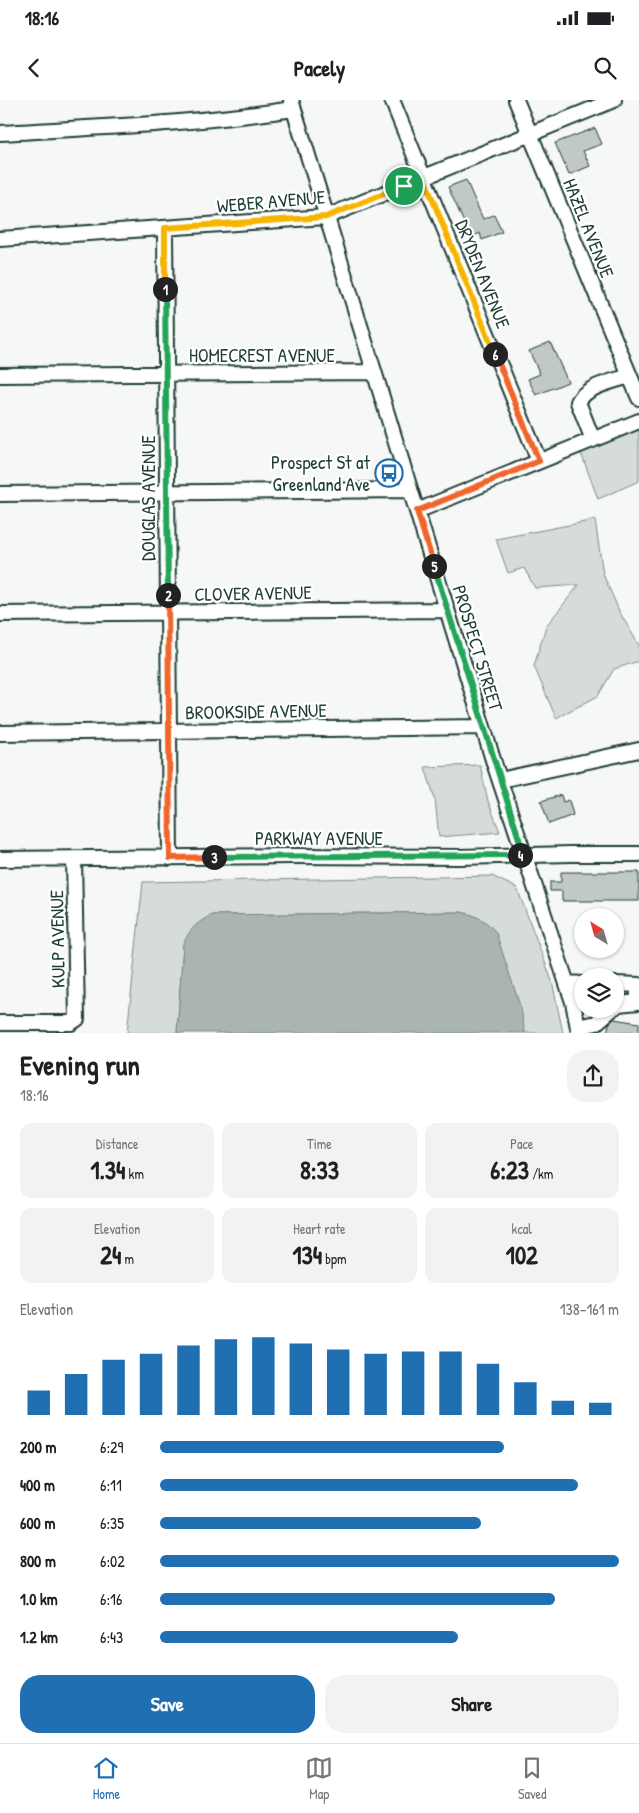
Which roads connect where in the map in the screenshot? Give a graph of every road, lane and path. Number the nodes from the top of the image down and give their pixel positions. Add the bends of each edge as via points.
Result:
1 (392, 100) edge
2 (516, 100) edge
3 (614, 100) edge
4 (292, 104) edge
5 (0, 133) edge
6 (530, 134) junction
7 (424, 178) junction
8 (326, 217) junction
9 (165, 228) junction
10 (0, 239) edge
11 (374, 372) junction
12 (166, 374) junction
13 (0, 376) edge
14 (630, 376) junction
15 (639, 398) edge
16 (639, 421) edge
17 (593, 440) junction
18 (539, 461) junction
19 (410, 490) junction
20 (167, 492) junction
21 (0, 494) edge
22 (417, 511) junction
23 (447, 610) junction
24 (168, 613) junction
25 (0, 614) edge
26 (483, 727) junction
27 (169, 731) junction
28 (0, 733) edge
29 (639, 750) edge
30 (500, 780) junction
31 (639, 854) edge
32 (524, 855) junction
33 (74, 858) junction
34 (170, 858) junction
35 (0, 859) edge
36 (567, 983) junction
37 (574, 983) edge
38 (624, 984) edge
39 (638, 985) edge
40 (624, 1003) edge
41 (601, 1018) edge
42 (0, 1023) edge
43 (579, 1030) edge

1 - 7 street, DRYDEN AVENUE
2 - 6 street, HAZEL AVENUE
3 - 6 street, WEBER AVENUE
4 - 5 street via 225,118
4 - 8 street, PROSPECT STREET
6 - 7 street, WEBER AVENUE
6 - 14 street, HAZEL AVENUE
7 - 8 street, WEBER AVENUE
7 - 18 street, DRYDEN AVENUE
8 - 9 street, WEBER AVENUE
8 - 11 street, PROSPECT STREET
9 - 10 street, WEBER AVENUE
9 - 12 street, DOUGLAS AVENUE
11 - 12 street, HOMECREST AVENUE
11 - 19 street, PROSPECT STREET
12 - 13 street, HOMECREST AVENUE
12 - 20 street, DOUGLAS AVENUE
14 - 15 street, HAZEL AVENUE
14 - 17 street via 581,395 578,402
16 - 17 street
17 - 18 street
18 - 22 street
19 - 20 street
19 - 22 street, PROSPECT STREET
20 - 21 street
20 - 24 street, DOUGLAS AVENUE
22 - 23 street, PROSPECT STREET
23 - 24 street, CLOVER AVENUE
23 - 26 street, PROSPECT STREET
24 - 25 street, CLOVER AVENUE
24 - 27 street, DOUGLAS AVENUE
26 - 27 street, BROOKSIDE AVENUE
26 - 30 street, PROSPECT STREET
27 - 28 street, BROOKSIDE AVENUE
27 - 34 street, DOUGLAS AVENUE
29 - 30 street
30 - 32 street, PROSPECT STREET
31 - 32 street, PARKWAY AVENUE
32 - 34 street, PARKWAY AVENUE
32 - 36 street, PROSPECT STREET
33 - 34 street, PARKWAY AVENUE
33 - 35 street, PARKWAY AVENUE
33 - 42 street, KULP AVENUE via 77,1019 71,1023
36 - 37 street
36 - 43 street, PROSPECT STREET
38 - 39 street
39 - 40 street via 638,1002
41 - 43 street

